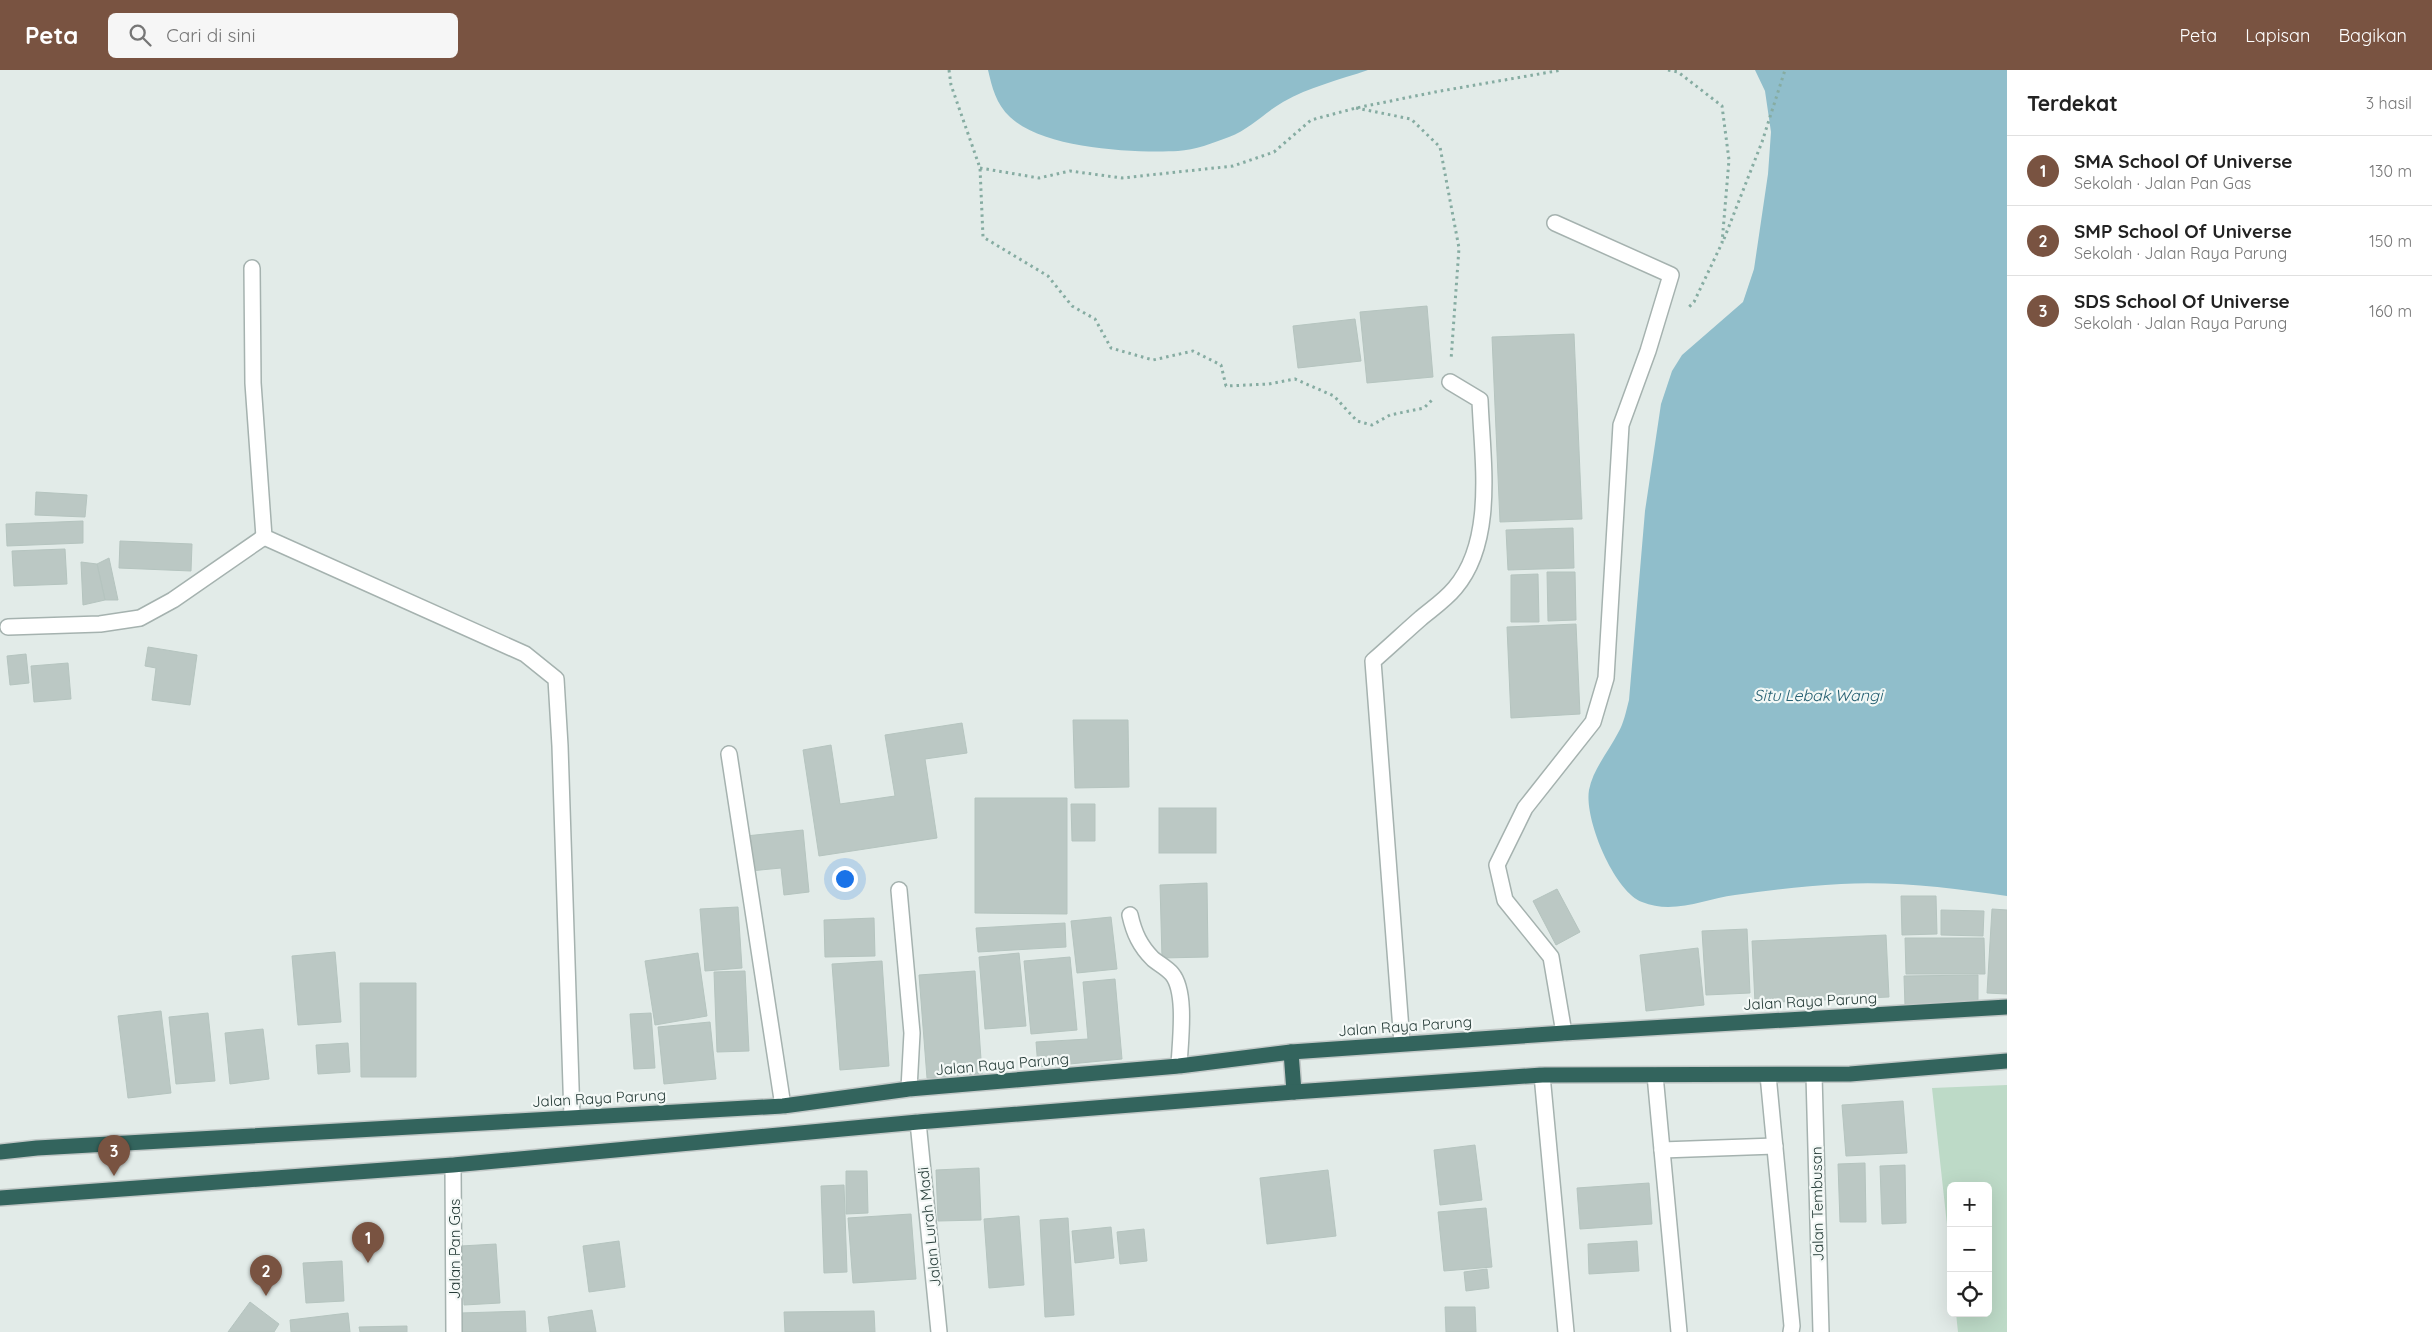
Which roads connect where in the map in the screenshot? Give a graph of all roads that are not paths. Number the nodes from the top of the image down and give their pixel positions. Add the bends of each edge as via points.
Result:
1 (1555, 223) dead end
2 (252, 268) dead end
3 (1450, 382) road end
4 (264, 536) junction
5 (8, 627) dead end
6 (729, 754) dead end
7 (899, 890) dead end
8 (1130, 915) dead end
9 (2007, 1007) edge
10 (1564, 1033) junction
11 (1402, 1043) junction
12 (1291, 1052) junction
13 (2007, 1061) edge
14 (1179, 1066) junction
15 (1542, 1075) junction
16 (1655, 1075) junction
17 (1768, 1075) junction
18 (1814, 1075) junction
19 (909, 1089) junction
20 (1294, 1092) junction
21 (783, 1106) junction
22 (572, 1117) junction
23 (918, 1122) junction
24 (1775, 1146) junction
25 (1662, 1150) junction
26 (0, 1152) edge
27 (453, 1165) junction
28 (0, 1198) edge
29 (454, 1332) edge
30 (939, 1332) edge
31 (1566, 1332) edge
32 (1679, 1332) edge
33 (1791, 1332) edge
34 (1821, 1332) edge

1 - 10 street via 1671,275 1621,425 1606,678 1593,722 1525,808 1496,865 1505,900 1551,957
2 - 4 street via 254,383
3 - 11 street via 1480,400 1483,491 1482,528 1477,548 1465,573 1446,598 1373,661
4 - 5 street via 173,600 140,618 100,624
4 - 22 street via 525,654 556,679
6 - 21 street
7 - 19 street via 912,1034
8 - 14 street via 1135,936 1154,960 1172,974 1177,984 1181,1006
9 - 10 highway, Jalan Raya Parung
10 - 11 highway, Jalan Raya Parung
11 - 12 highway, Jalan Raya Parung
12 - 14 highway, Jalan Raya Parung
12 - 20 highway
13 - 18 highway
14 - 19 highway, Jalan Raya Parung
15 - 16 highway
15 - 20 highway
15 - 31 street
16 - 17 highway
16 - 25 street
17 - 18 highway
17 - 24 street
18 - 34 street, Jalan Tembusan
19 - 21 highway, Jalan Raya Parung
20 - 23 highway
21 - 22 highway, Jalan Raya Parung
22 - 26 highway, Jalan Raya Parung
23 - 27 highway
23 - 30 street, Jalan Lurah Madi
24 - 25 street
24 - 33 street
25 - 32 street
27 - 28 highway
27 - 29 street, Jalan Pan Gas

